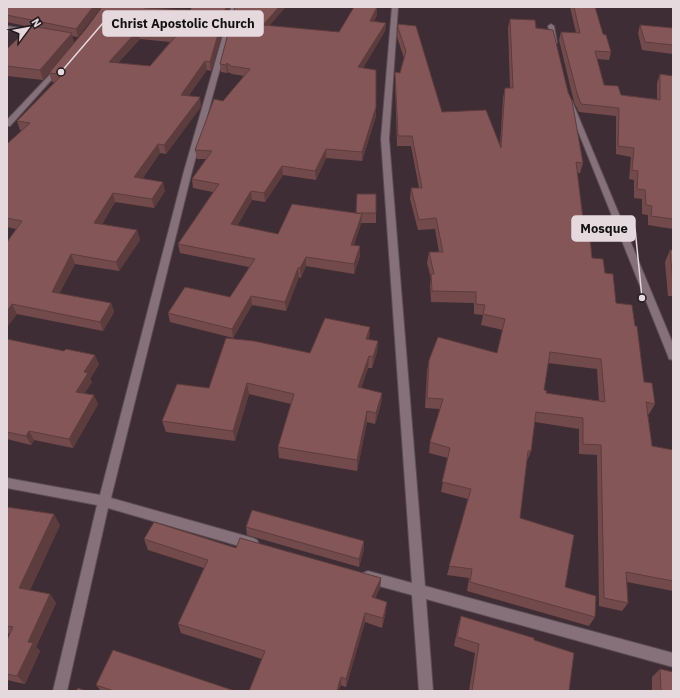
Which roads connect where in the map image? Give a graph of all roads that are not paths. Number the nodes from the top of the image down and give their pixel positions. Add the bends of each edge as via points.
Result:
1 (234, 7) edge
2 (395, 7) edge
3 (551, 26) dead end
4 (7, 28) edge
5 (44, 34) edge
6 (557, 49) edge
7 (64, 62) edge
8 (568, 95) edge
9 (7, 124) edge
10 (673, 356) edge
11 (7, 483) edge
12 (104, 501) junction
13 (265, 548) edge
14 (357, 574) edge
15 (419, 592) junction
16 (673, 660) edge
17 (60, 691) edge
18 (426, 691) edge

1 - 12 street via 188,171
2 - 15 street via 385,139
3 - 6 street
4 - 5 street
7 - 9 street
8 - 10 street
11 - 12 street
12 - 13 street
12 - 17 street
14 - 15 street
15 - 16 street
15 - 18 street

